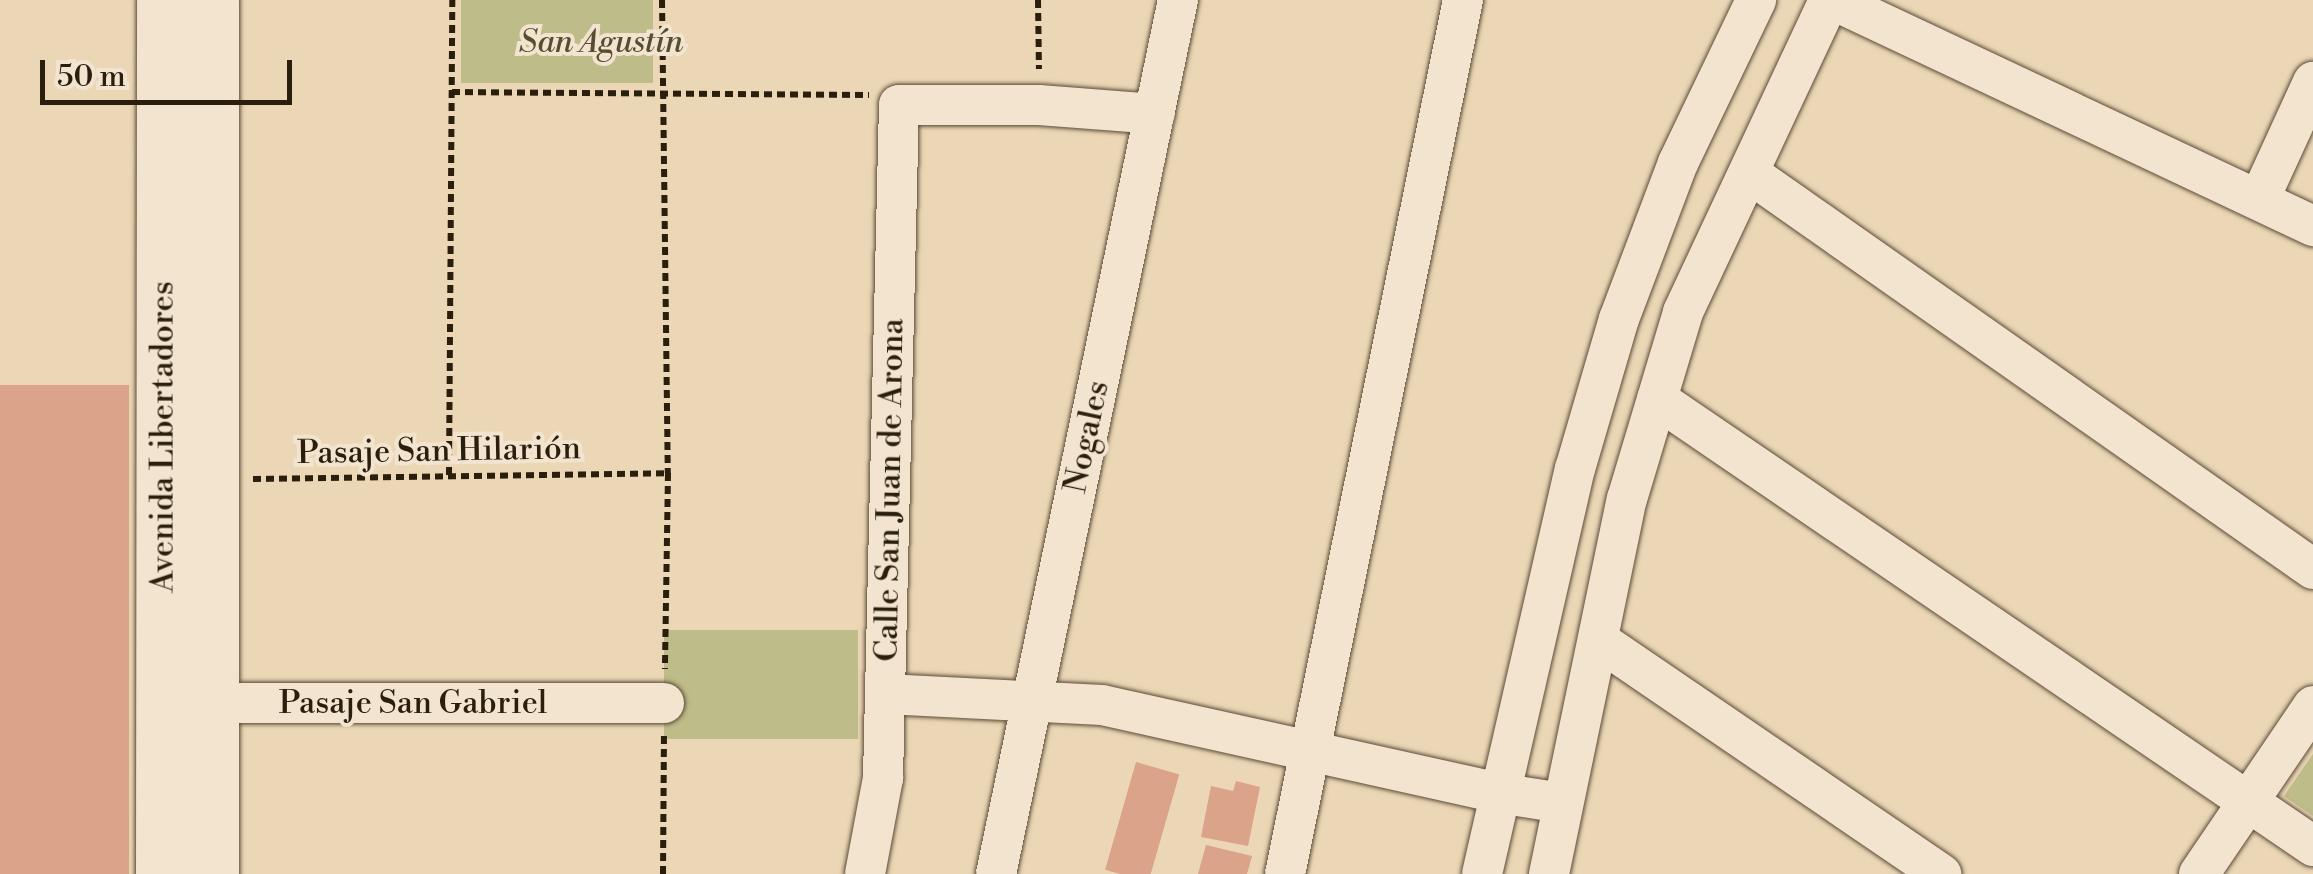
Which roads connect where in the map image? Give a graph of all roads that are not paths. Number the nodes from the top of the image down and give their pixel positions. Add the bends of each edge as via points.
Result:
1 (164, 0) edge
2 (212, 0) edge
3 (1178, 0) edge
4 (1464, 0) edge
5 (1756, 0) edge
6 (1831, 0) edge
7 (2313, 82) edge
8 (1156, 114) junction
9 (1749, 173) junction
10 (2259, 200) junction
11 (2313, 226) edge
12 (1657, 399) junction
13 (2313, 568) edge
14 (1601, 642) junction
15 (886, 694) junction
16 (1032, 698) junction
17 (664, 703) road end
18 (186, 704) junction
19 (2313, 706) edge
20 (1311, 751) junction
21 (1498, 793) junction
22 (2248, 802) junction
23 (1562, 803) junction
24 (2313, 846) edge
25 (163, 874) edge
26 (210, 874) edge
27 (865, 874) edge
28 (996, 874) edge
29 (1285, 874) edge
30 (1482, 874) edge
31 (1550, 874) edge
32 (1940, 874) edge
33 (2199, 874) edge

1 - 18 street, Avenida Libertadores
2 - 18 street, Avenida Libertadores via 211,480
3 - 8 street, Nogales
4 - 20 street
5 - 21 street via 1678,164 1620,319 1575,469
6 - 9 street
6 - 10 street
7 - 10 street
8 - 15 street, Calle San Juan de Arona via 899,105
8 - 16 street, Nogales
9 - 12 street via 1683,312
9 - 13 street
10 - 11 street
12 - 14 street via 1627,499
12 - 22 street
14 - 23 street
14 - 32 street
15 - 16 street
15 - 27 street, Calle San Juan de Arona via 884,778
16 - 20 street via 1102,705
16 - 28 street, Nogales
17 - 18 street, Pasaje San Gabriel
18 - 25 street, Avenida Libertadores
18 - 26 street, Avenida Libertadores
19 - 22 street
20 - 21 street
20 - 29 street
21 - 23 street
21 - 30 street
22 - 24 street
22 - 33 street
23 - 31 street

